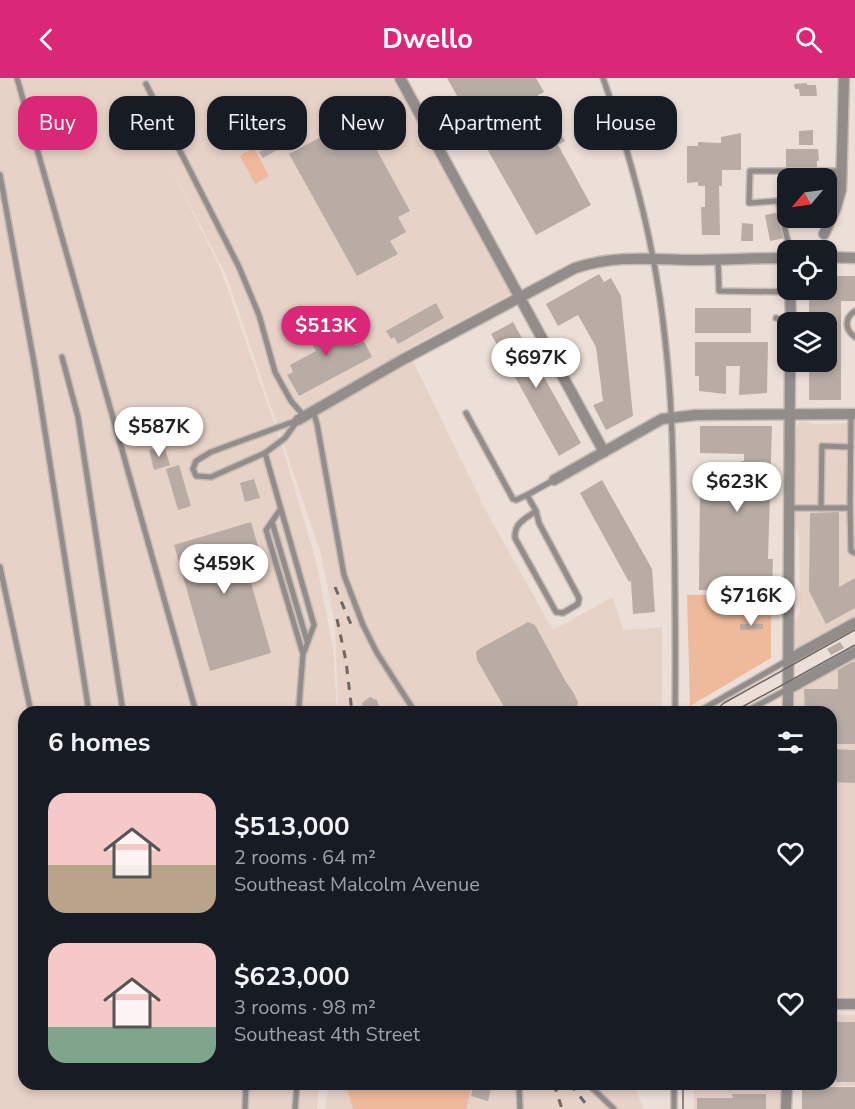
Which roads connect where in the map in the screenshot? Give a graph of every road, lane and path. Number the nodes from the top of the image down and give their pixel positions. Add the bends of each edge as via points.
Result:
1 (17, 78) edge
2 (400, 78) edge
3 (603, 78) edge
4 (844, 78) edge
5 (146, 84) dead end
6 (843, 171) junction
7 (0, 175) edge
8 (824, 234) dead end
9 (788, 240) edge
10 (837, 257) edge
11 (777, 258) edge
12 (855, 258) edge
13 (653, 259) junction
14 (718, 260) junction
15 (777, 291) edge
16 (520, 297) junction
17 (855, 311) edge
18 (855, 337) edge
19 (62, 357) dead end
20 (790, 372) edge
21 (466, 413) dead end
22 (853, 414) edge
23 (790, 415) junction
24 (305, 416) junction
25 (672, 417) junction
26 (850, 447) junction
27 (604, 452) junction
28 (265, 453) junction
29 (554, 480) joint
30 (527, 495) junction
31 (789, 508) junction
32 (822, 508) junction
33 (850, 508) junction
34 (280, 510) junction
35 (536, 511) junction
36 (272, 522) junction
37 (853, 529) edge
38 (855, 553) edge
39 (0, 567) edge
40 (855, 624) edge
41 (308, 643) junction
42 (855, 652) edge
43 (303, 654) junction
44 (788, 660) junction
45 (788, 689) junction
46 (30, 706) edge
47 (88, 706) edge
48 (122, 706) edge
49 (194, 706) edge
50 (299, 706) edge
51 (411, 706) edge
52 (675, 706) edge
53 (708, 706) edge
54 (756, 706) edge
55 (788, 706) edge
56 (837, 1004) edge
57 (855, 1005) edge
58 (246, 1090) edge
59 (297, 1090) edge
60 (519, 1090) edge
61 (594, 1090) edge
62 (674, 1090) edge
63 (787, 1090) edge
64 (245, 1109) edge
65 (295, 1109) edge
66 (520, 1109) edge
67 (614, 1109) edge
68 (674, 1109) edge
69 (786, 1109) edge

1 - 49 lane
2 - 16 street
3 - 13 lane via 633,174
4 - 6 street
5 - 24 lane via 239,267 259,315 275,372 291,401
6 - 8 street via 839,200
6 - 9 lane via 750,171 749,203 778,201
7 - 47 lane
10 - 12 street
11 - 14 street
13 - 14 street
13 - 16 street via 597,261
13 - 25 lane
14 - 15 lane via 719,291
16 - 24 street
16 - 27 street
17 - 18 lane via 847,322
19 - 48 lane via 78,417
20 - 23 street
21 - 30 lane via 513,499
22 - 23 street
22 - 26 lane
23 - 25 street
23 - 31 street
24 - 28 lane
24 - 28 lane via 211,452 196,461 193,469 196,476 211,477
24 - 51 lane via 317,423 344,575 377,653
25 - 27 street
25 - 52 lane
26 - 32 lane via 822,446
26 - 33 lane
27 - 29 street
28 - 34 lane
29 - 30 lane
30 - 35 lane
31 - 32 lane
31 - 44 street
32 - 33 lane
33 - 37 lane
34 - 36 lane
34 - 41 lane via 314,625
35 - 35 lane via 579,598 578,604 563,613 556,612 514,538 519,522
36 - 41 lane
36 - 43 lane via 266,530
37 - 38 lane via 851,550
39 - 46 lane
40 - 44 street
41 - 43 lane
42 - 45 street
43 - 50 lane
44 - 45 street
44 - 53 lane
45 - 54 lane
45 - 55 street
56 - 57 street
58 - 64 lane
59 - 65 lane
60 - 66 lane
61 - 67 lane
62 - 68 lane
63 - 69 street

